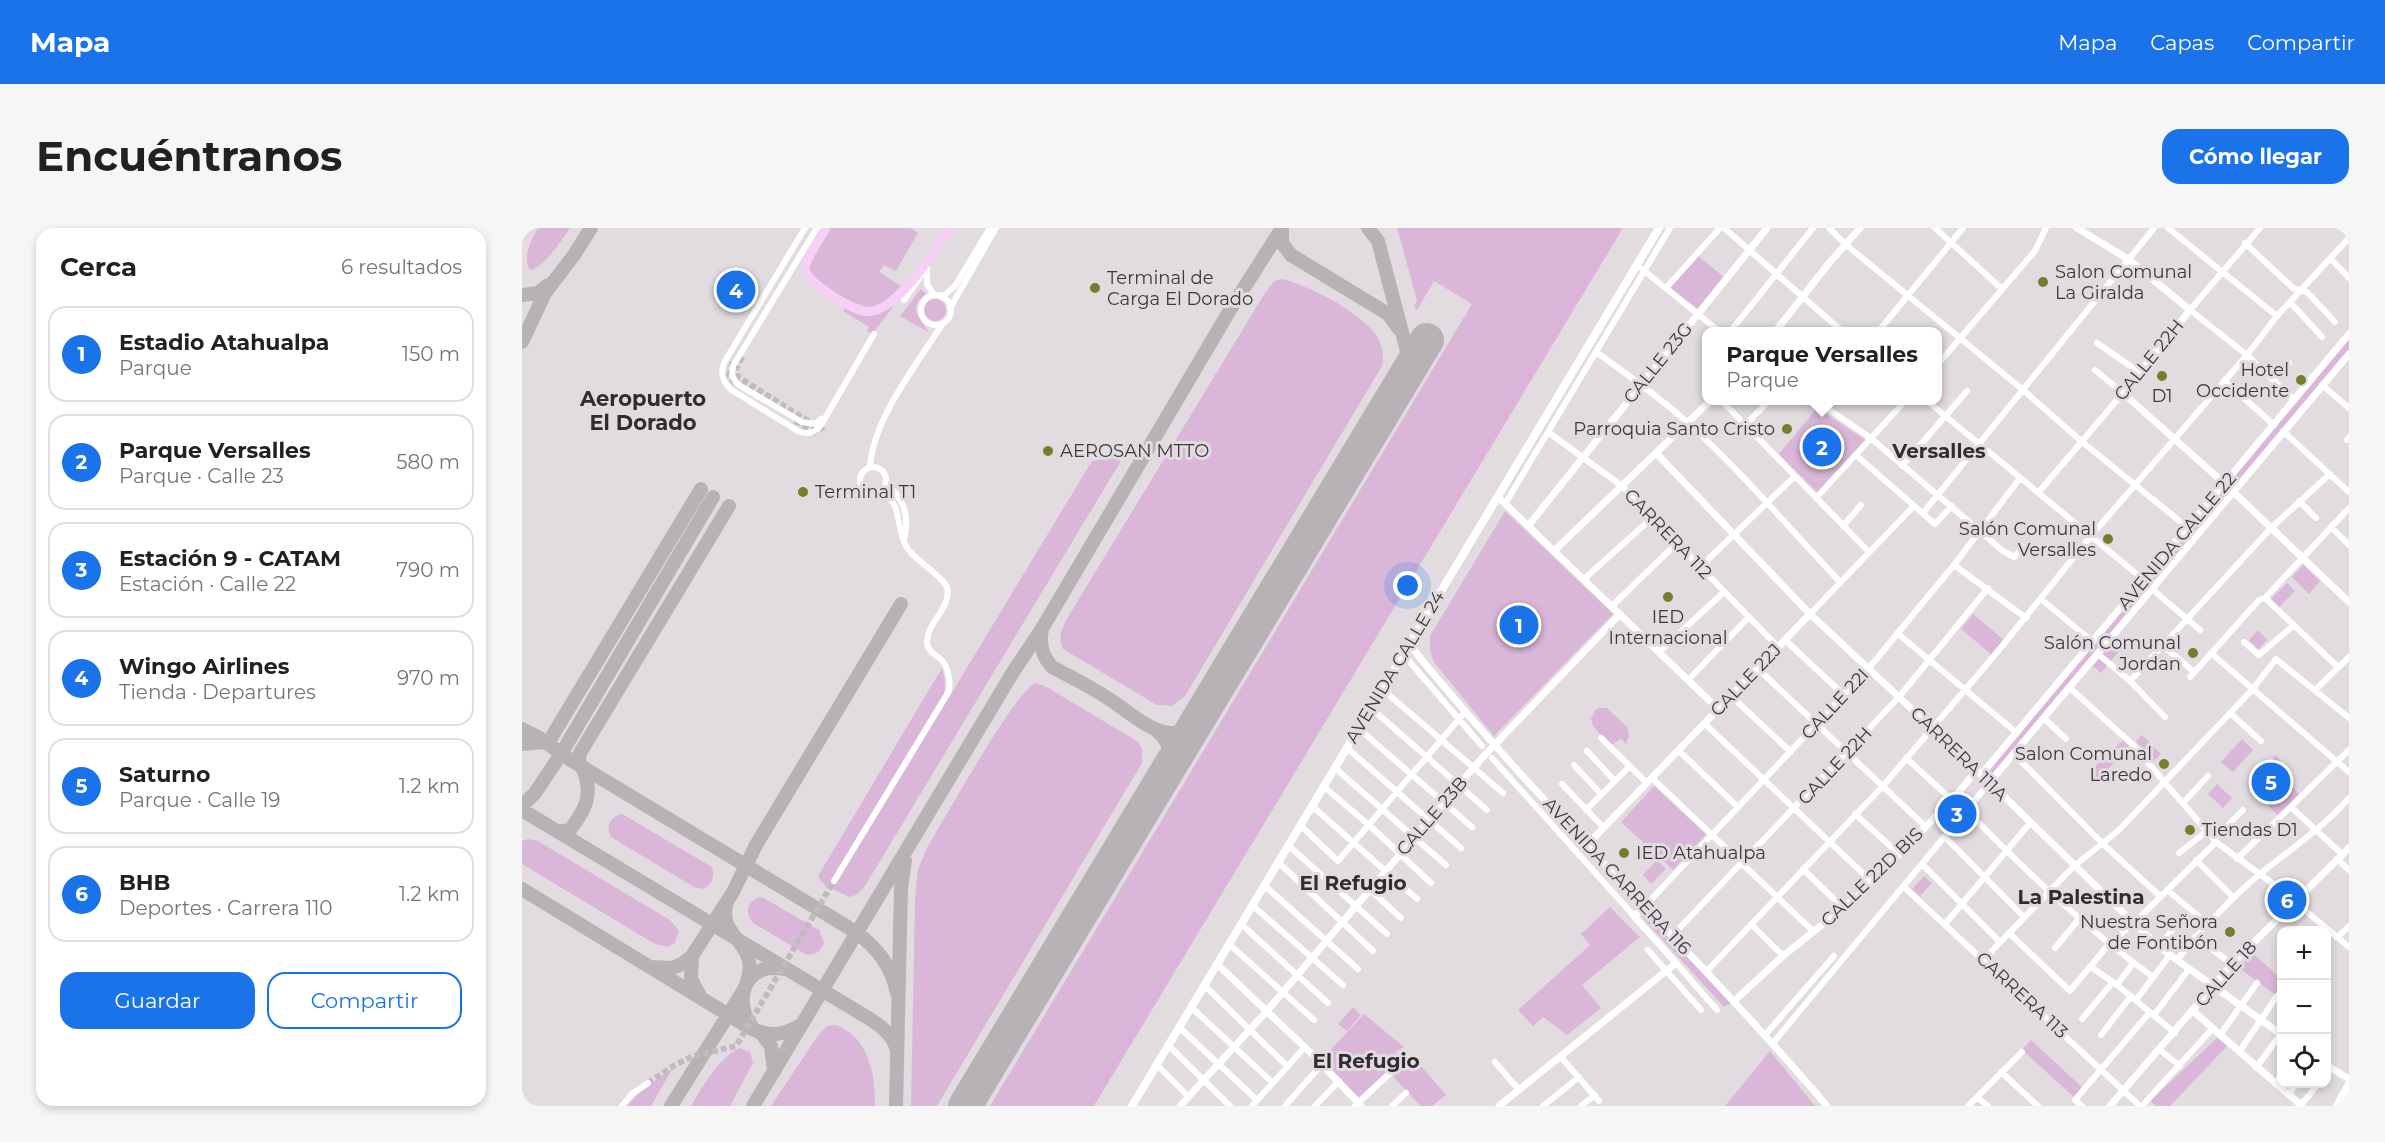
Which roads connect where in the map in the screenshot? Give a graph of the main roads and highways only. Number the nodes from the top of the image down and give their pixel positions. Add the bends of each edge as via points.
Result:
1 (826, 228) edge
2 (950, 228) edge
3 (1659, 228) edge
4 (2349, 1084) edge
5 (1132, 1106) edge
6 (2337, 1106) edge

1 - 2 main road via 806,264 807,276 864,311 888,305 901,293
3 - 5 main road, AVENIDA CALLE 24 via 1640,268
4 - 6 main road

